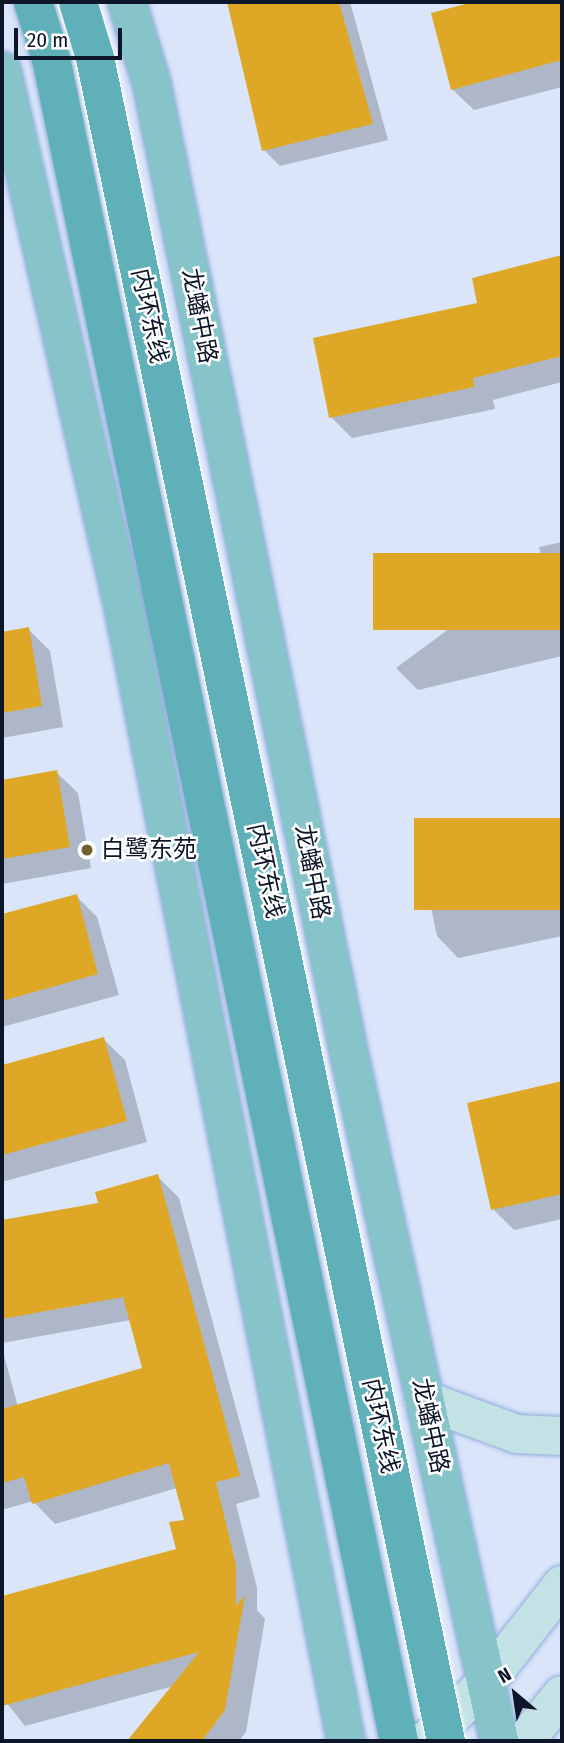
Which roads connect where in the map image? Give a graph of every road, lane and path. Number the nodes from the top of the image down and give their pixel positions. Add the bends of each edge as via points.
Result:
1 (33, 2) edge
2 (78, 2) edge
3 (127, 2) edge
4 (2, 71) edge
5 (424, 1399) junction
6 (562, 1436) edge
7 (562, 1585) edge
8 (484, 1685) junction
9 (562, 1695) edge
10 (346, 1741) edge
11 (399, 1741) edge
12 (426, 1741) edge
13 (446, 1741) edge
14 (499, 1741) edge
15 (525, 1741) edge

1 - 11 highway, 内环东线 via 51,58
2 - 13 highway, 内环东线, bridge via 95,58
3 - 5 main road, 龙蟠中路 via 152,85
4 - 10 main road via 124,610
5 - 6 main road via 517,1434
5 - 8 main road, 龙蟠中路
7 - 8 main road
8 - 12 main road
8 - 14 main road, 龙蟠中路
9 - 15 main road

